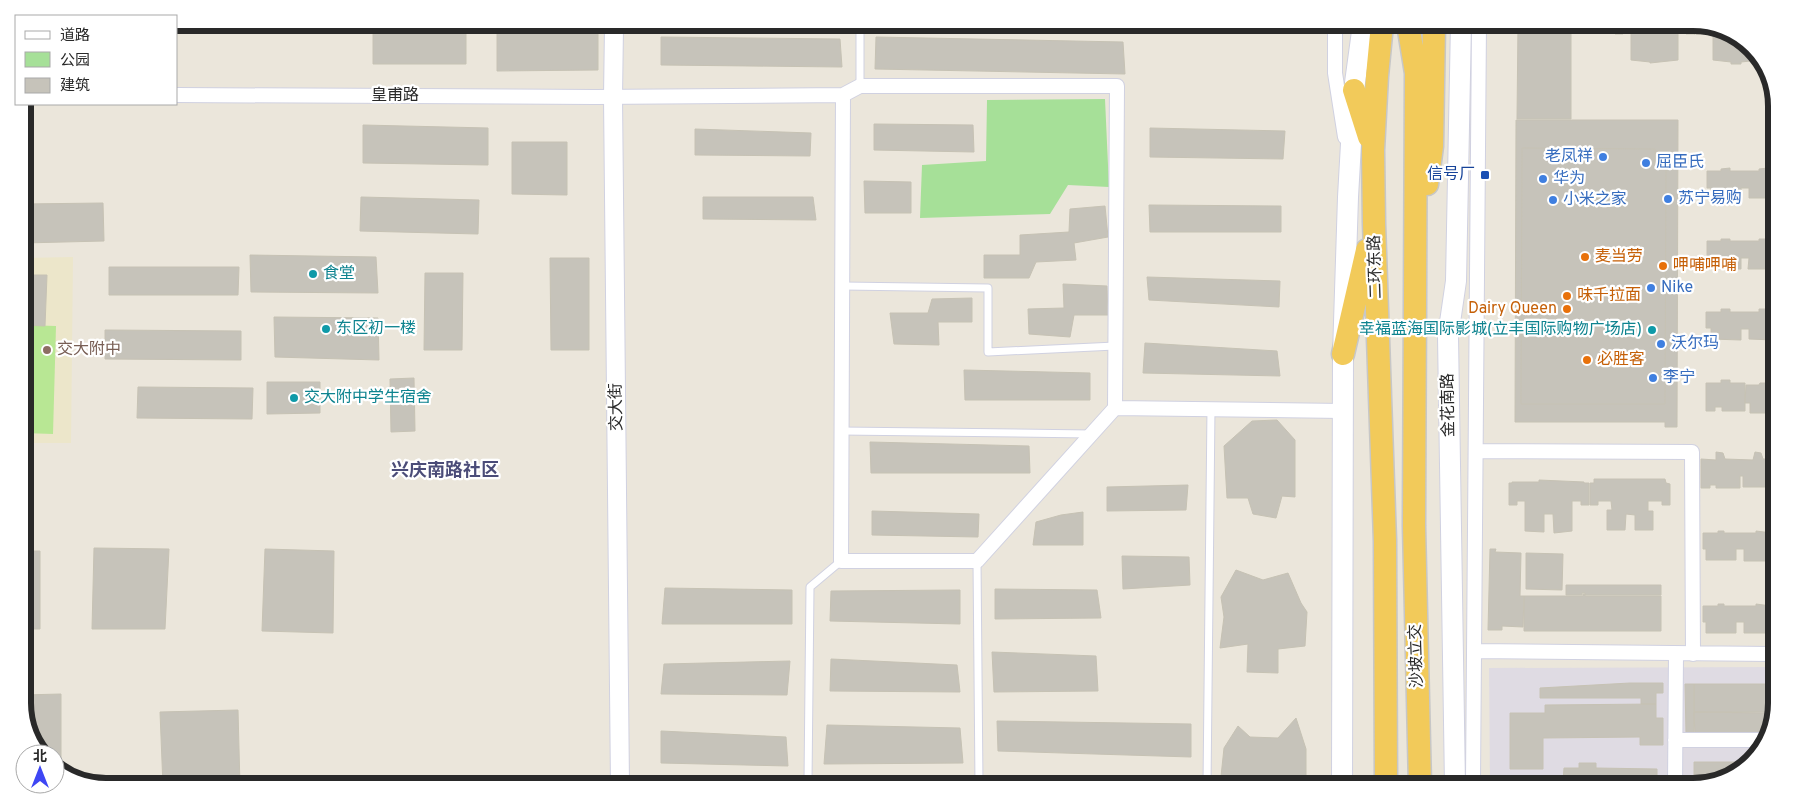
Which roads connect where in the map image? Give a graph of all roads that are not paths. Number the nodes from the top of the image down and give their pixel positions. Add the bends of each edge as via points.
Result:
1 (614, 31) edge
2 (860, 31) edge
3 (1335, 31) edge
4 (1362, 31) edge
5 (1381, 31) edge
6 (1409, 31) edge
7 (1434, 31) edge
8 (1461, 31) edge
9 (1479, 31) edge
10 (860, 86) junction
11 (1354, 90) junction
12 (178, 95) edge
13 (843, 95) junction
14 (613, 97) junction
15 (1373, 150) junction
16 (1350, 168) junction
17 (1374, 222) junction
18 (1415, 282) junction
19 (843, 286) junction
20 (1115, 346) junction
21 (1343, 354) junction
22 (1115, 408) junction
23 (1211, 408) junction
24 (1343, 411) junction
25 (842, 431) junction
26 (1091, 434) junction
27 (1476, 451) junction
28 (1385, 541) joint
29 (842, 561) junction
30 (977, 561) junction
31 (1474, 651) junction
32 (1676, 654) junction
33 (1693, 654) junction
34 (1768, 654) edge
35 (1675, 740) junction
36 (1758, 740) edge
37 (620, 778) edge
38 (808, 778) edge
39 (979, 778) edge
40 (1207, 778) edge
41 (1342, 778) edge
42 (1386, 778) edge
43 (1420, 778) edge
44 (1455, 778) edge
45 (1473, 778) edge
46 (1675, 778) edge

1 - 14 street, 交大街
2 - 10 lane
3 - 16 street via 1335,73
4 - 11 main road
5 - 15 highway, 二环东路
6 - 18 highway via 1416,73
7 - 18 highway via 1432,146
8 - 44 main road, 金花南路 via 1456,281 1448,336
9 - 27 street
10 - 13 street
10 - 20 street via 1117,86
11 - 15 highway
11 - 16 main road
12 - 14 street, 皇甫路
13 - 14 street, 皇甫路
13 - 19 street
14 - 37 street, 交大街
15 - 17 highway, 二环东路
16 - 21 main road
17 - 21 highway
17 - 28 highway, 二环东路
18 - 43 highway, 沙坡立交 via 1414,526
19 - 20 lane via 988,288 988,352
19 - 25 street
20 - 22 street
21 - 24 main road
22 - 23 street
22 - 26 street
23 - 24 street
23 - 40 lane
24 - 41 main road
25 - 26 lane
25 - 29 street
26 - 30 street
27 - 31 street
27 - 33 street via 1692,452
28 - 42 highway, 沙坡立交
29 - 30 street
29 - 38 lane via 810,587
30 - 39 lane
31 - 32 street
31 - 45 street
32 - 33 street
32 - 35 street
33 - 34 street
35 - 36 street
35 - 46 street

